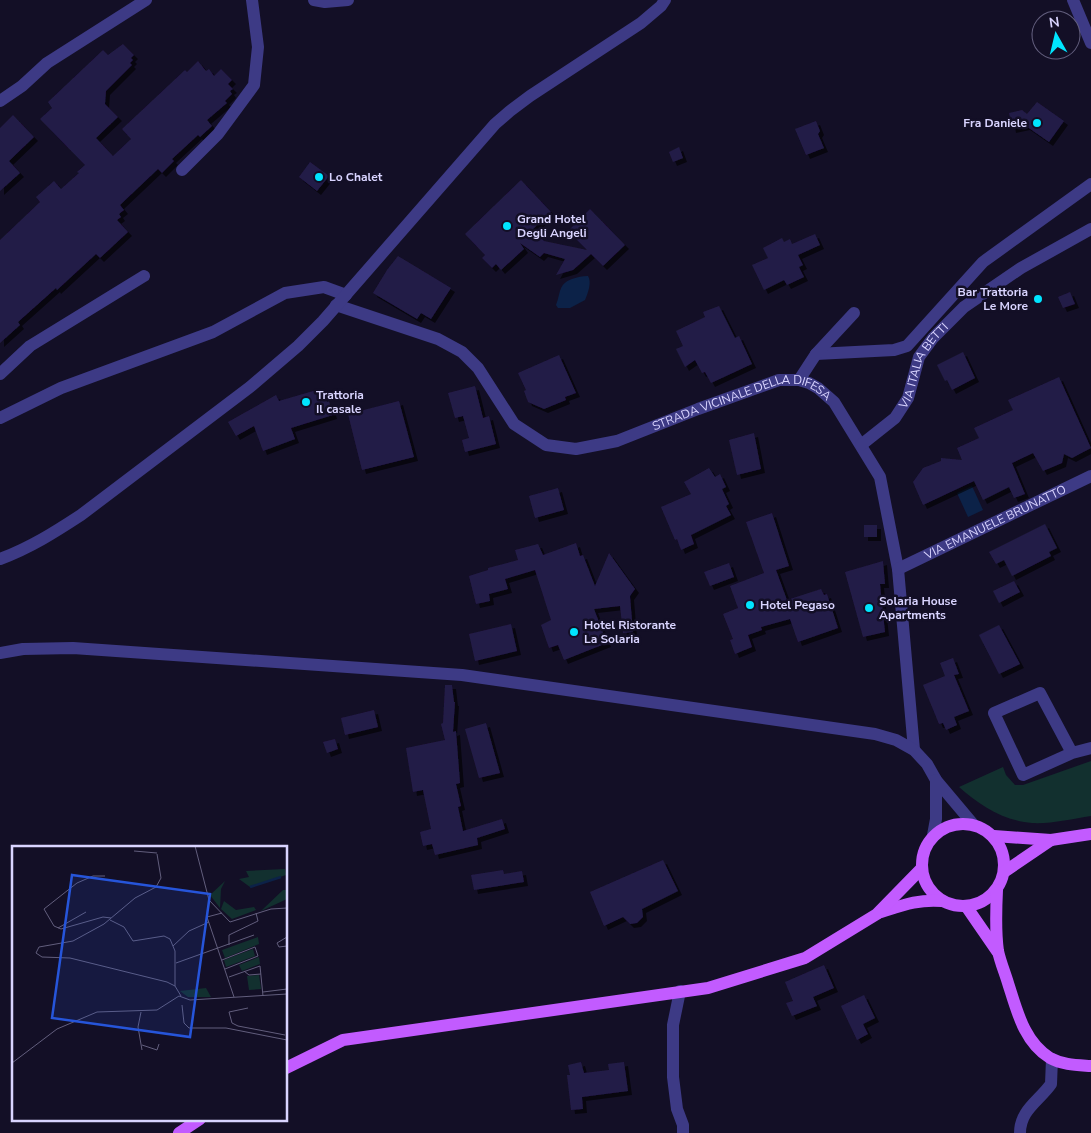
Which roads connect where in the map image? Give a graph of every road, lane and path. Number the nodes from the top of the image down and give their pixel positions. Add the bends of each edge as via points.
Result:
1 (146, 0) edge
2 (252, 0) edge
3 (314, 0) edge
4 (348, 0) edge
5 (665, 0) edge
6 (1073, 0) edge
7 (1091, 43) edge
8 (0, 100) edge
9 (182, 170) dead end
10 (1091, 184) edge
11 (1091, 229) edge
12 (144, 276) dead end
13 (346, 295) junction
14 (336, 306) junction
15 (854, 313) dead end
16 (816, 354) junction
17 (0, 374) edge
18 (799, 380) junction
19 (0, 418) edge
20 (861, 445) junction
21 (1091, 476) edge
22 (0, 559) edge
23 (898, 569) junction
24 (0, 653) edge
25 (1091, 748) edge
26 (914, 750) junction
27 (1072, 753) junction
28 (936, 780) junction
29 (973, 824) junction
30 (1091, 834) edge
31 (933, 835) junction
32 (994, 836) junction
33 (1051, 840) junction
34 (922, 869) junction
35 (1004, 872) junction
36 (996, 890) junction
37 (942, 901) junction
38 (966, 906) junction
39 (876, 914) junction
40 (998, 952) junction
41 (680, 992) junction
42 (1052, 1059) junction
43 (1091, 1066) edge
44 (288, 1067) edge
45 (198, 1120) edge
46 (683, 1129) edge
47 (179, 1133) edge
48 (1020, 1133) edge

1 - 8 street via 46,63 22,86
2 - 9 street via 258,47 254,85 218,134
3 - 4 street
5 - 13 street via 641,23 530,96 495,124
6 - 7 street
10 - 16 street via 983,262 907,346 894,350
11 - 20 street, VIA ITALIA BETTI via 1021,268 964,307 933,338 919,358 908,398 895,418
12 - 17 street via 30,346
13 - 14 street
13 - 19 street via 324,287 286,293 213,332 61,388
14 - 18 street, STRADA VICINALE DELLA DIFESA via 438,339 462,352 478,368 514,424 546,445 576,449 617,441 769,382
14 - 22 street via 298,346 250,387 104,497 50,536
15 - 16 street
16 - 18 street
18 - 20 street, STRADA VICINALE DELLA DIFESA via 827,394
20 - 23 street, STRADA VICINALE DELLA DIFESA via 880,477
21 - 23 street, VIA EMANUELE BRUNATTO
23 - 26 street, STRADA VICINALE DELLA DIFESA
24 - 26 street via 73,648 462,675 875,734
25 - 27 street
26 - 28 street
27 - 27 street via 1040,693 994,712 1023,775
28 - 29 street
28 - 31 street
29 - 31 main road via 959,823
29 - 32 main road
30 - 33 main road
31 - 34 main road via 922,857
32 - 33 main road
32 - 35 main road via 1005,859
33 - 35 main road
34 - 37 main road via 928,887
34 - 39 main road
35 - 36 main road
36 - 38 main road via 977,904
36 - 40 main road
37 - 38 main road
37 - 39 main road via 925,900
38 - 40 main road
39 - 41 main road via 805,958 708,988
40 - 42 main road via 1026,1032 1038,1049
41 - 44 main road via 343,1040
41 - 46 street via 673,1025 673,1077
42 - 43 main road via 1069,1065
42 - 48 street via 1051,1084 1024,1115
45 - 47 main road

